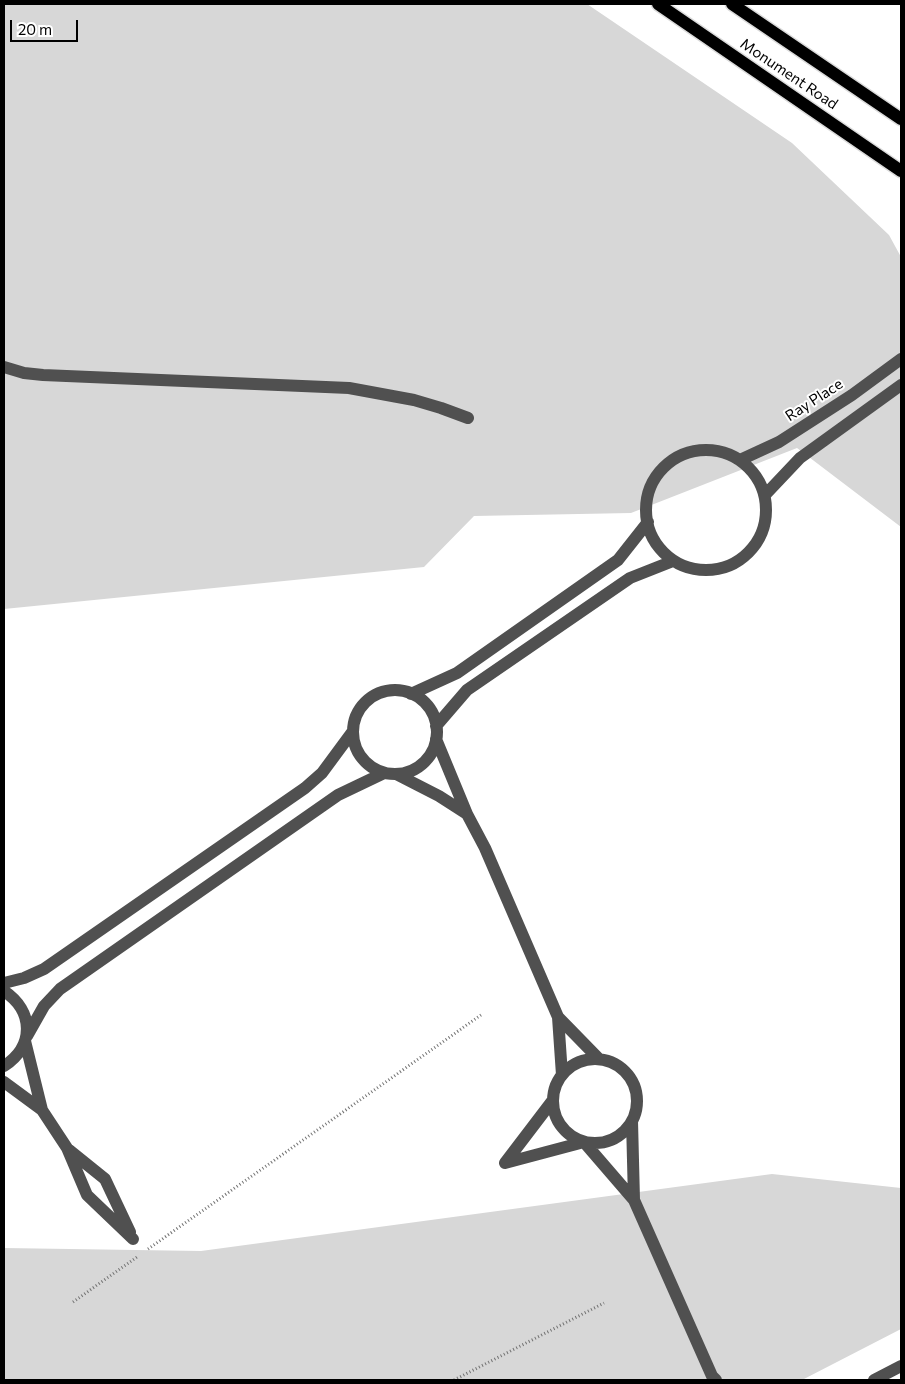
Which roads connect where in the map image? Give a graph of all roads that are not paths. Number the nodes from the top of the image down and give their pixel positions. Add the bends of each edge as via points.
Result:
1 (658, 4) edge
2 (732, 4) edge
3 (901, 119) edge
4 (901, 171) edge
5 (901, 359) edge
6 (4, 367) edge
7 (901, 385) edge
8 (468, 418) dead end
9 (740, 460) junction
10 (765, 495) junction
11 (648, 522) junction
12 (673, 561) junction
13 (411, 694) junction
14 (436, 726) junction
15 (353, 732) junction
16 (436, 740) junction
17 (384, 774) junction
18 (398, 775) junction
19 (467, 814) junction
20 (4, 983) edge
21 (4, 991) edge
22 (558, 1017) junction
23 (26, 1038) junction
24 (599, 1059) junction
25 (4, 1066) edge
26 (562, 1075) junction
27 (4, 1082) edge
28 (553, 1100) junction
29 (42, 1110) junction
30 (632, 1121) junction
31 (584, 1142) junction
32 (67, 1148) junction
33 (634, 1200) junction
34 (901, 1366) edge
35 (713, 1379) edge
36 (874, 1380) edge

1 - 4 main road, Monument Road
2 - 3 main road, Monument Road
5 - 9 street, Ray Place via 779,442
6 - 8 street via 24,373 349,388 414,400
7 - 10 street via 800,458
9 - 10 street via 756,476
9 - 11 street via 707,449 688,452 671,460 657,474 649,491
10 - 12 street via 766,516 761,536 749,553 732,566 712,571 692,570
11 - 12 street via 658,547
11 - 13 street via 618,560 457,673
12 - 14 street via 630,578 467,690
13 - 14 street via 432,712
13 - 15 street via 385,691 372,697 355,718
14 - 16 street
15 - 17 street via 361,758
15 - 20 street via 322,773 305,788 44,969
16 - 18 street via 432,753 423,764
16 - 19 street
17 - 18 street
17 - 23 street via 338,795 60,989 44,1006
18 - 19 street
19 - 22 street via 485,848
21 - 23 street via 22,1008
22 - 24 street
22 - 26 street
23 - 25 street via 22,1049
23 - 29 street
24 - 26 street via 572,1065
24 - 30 street via 612,1062 632,1081 637,1094 637,1108
26 - 28 street
27 - 29 street
28 - 31 street via 561,1127
28 - 31 street via 505,1163
29 - 32 street
30 - 31 street via 623,1133 612,1140 598,1144
30 - 33 street
31 - 33 street
32 - 32 street via 105,1179 133,1238 87,1195
33 - 35 street
34 - 36 street

